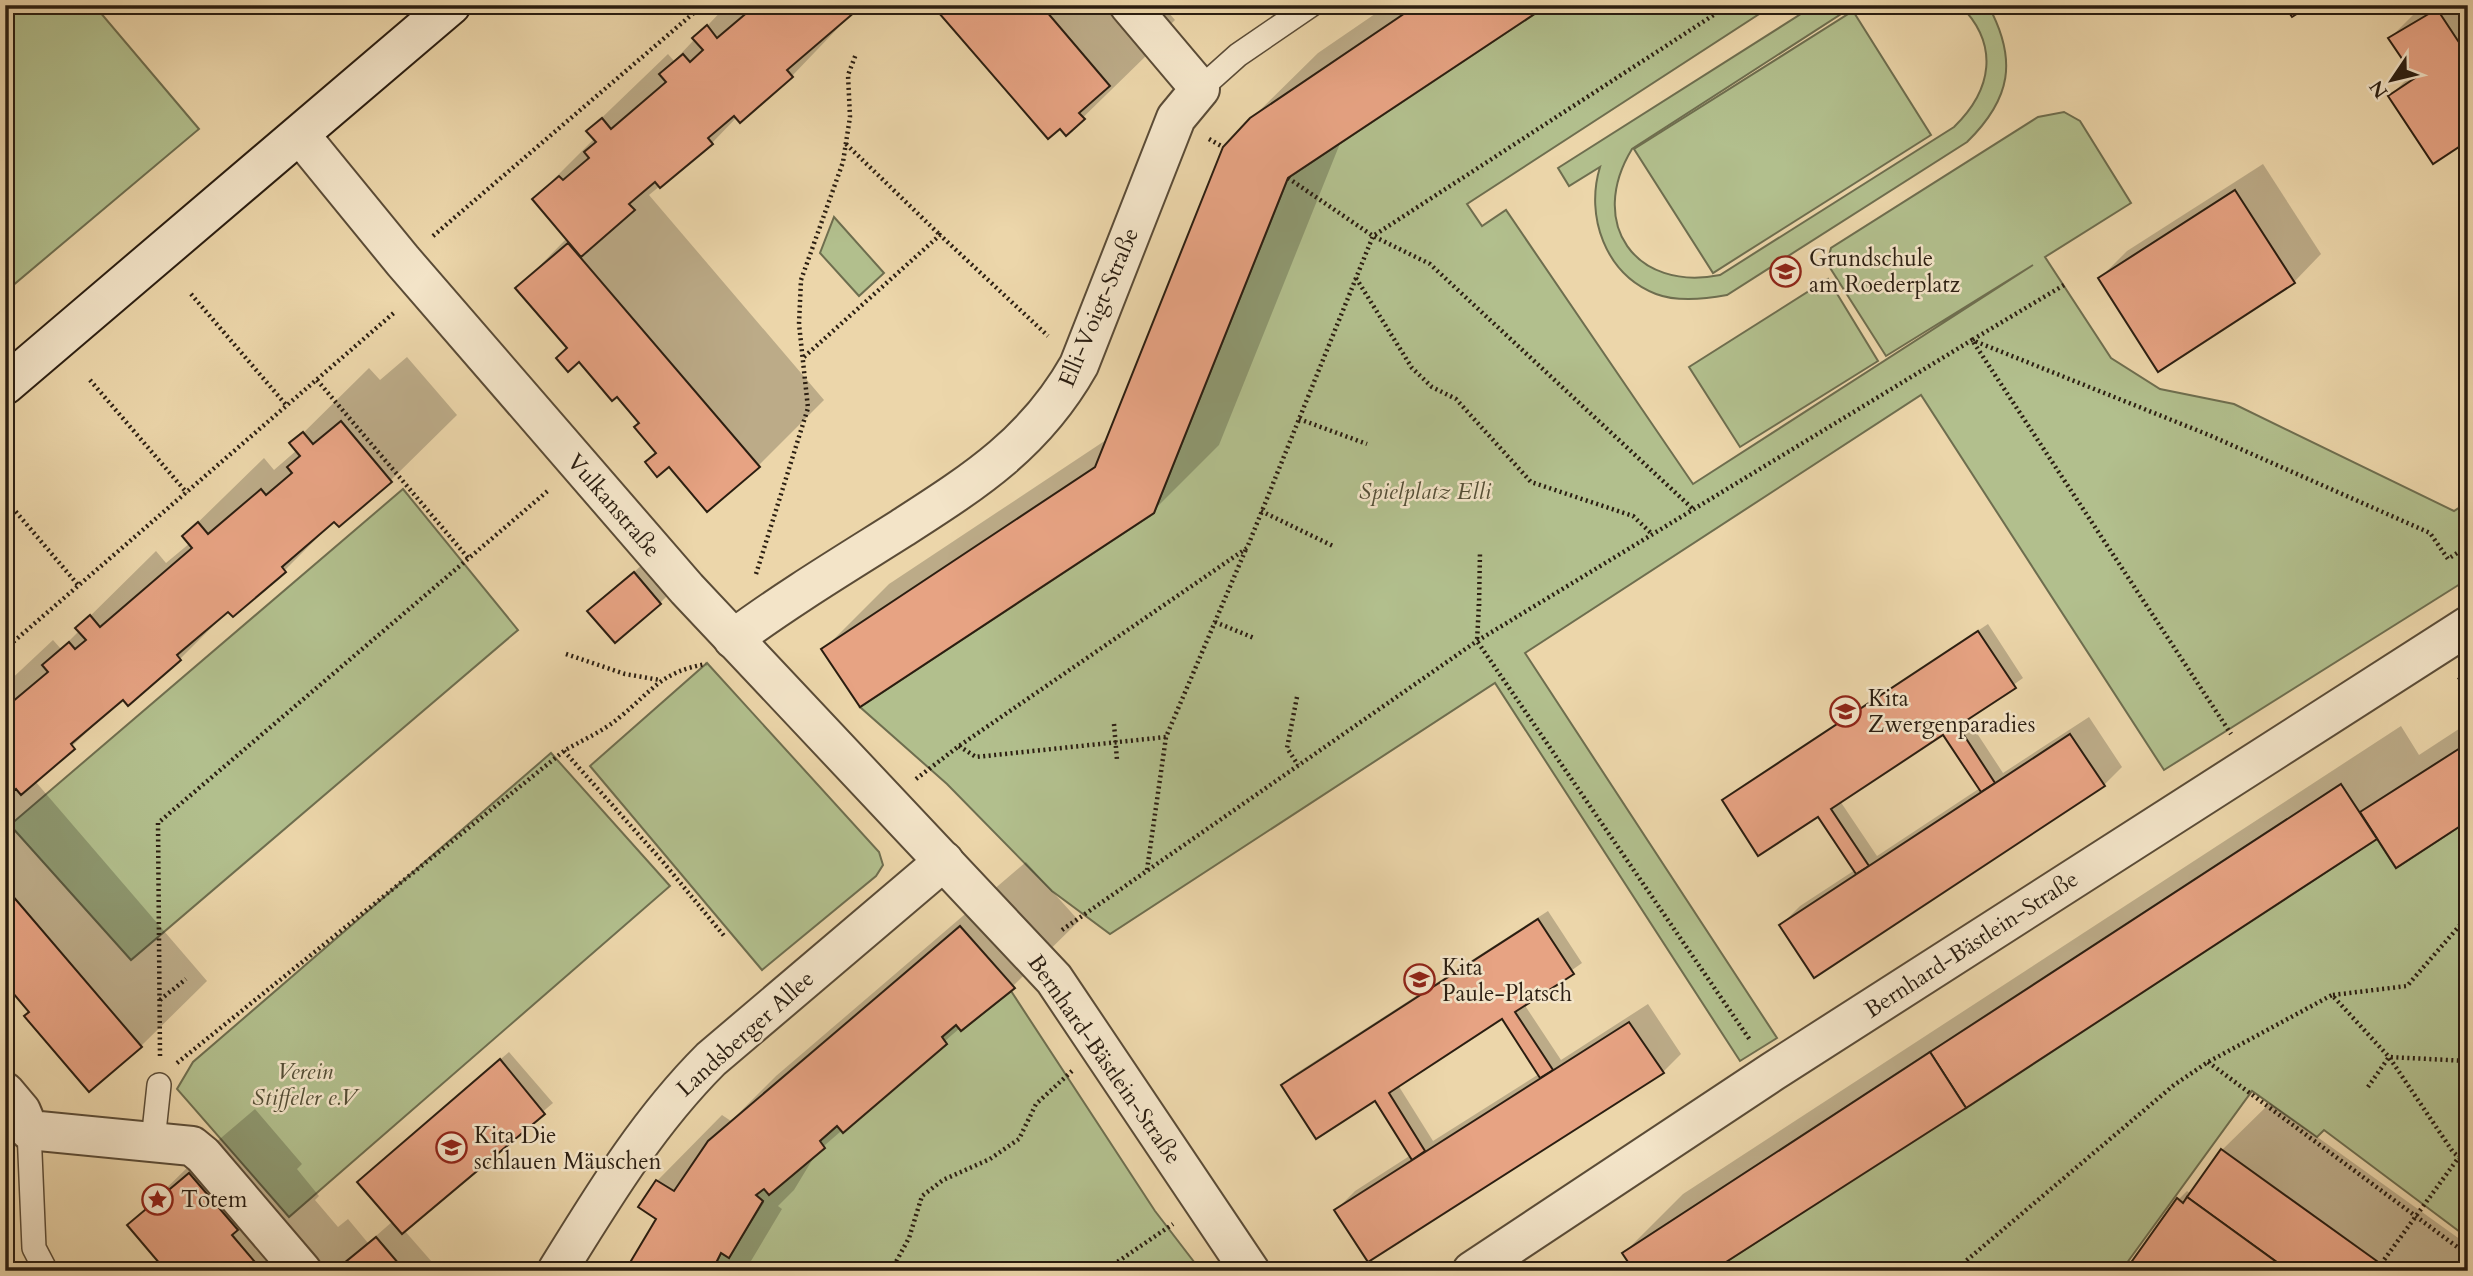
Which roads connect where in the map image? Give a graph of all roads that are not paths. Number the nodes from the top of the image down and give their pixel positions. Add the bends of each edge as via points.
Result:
1 (451, 5) edge
2 (1129, 5) edge
3 (1311, 5) edge
4 (1200, 89) junction
5 (300, 135) junction
6 (5, 385) edge
7 (2468, 626) edge
8 (744, 630) junction
9 (944, 861) junction
10 (159, 1081) road end
11 (5, 1092) edge
12 (29, 1130) junction
13 (153, 1141) junction
14 (1476, 1269) edge
15 (46, 1271) edge
16 (302, 1271) edge
17 (557, 1271) edge
18 (1250, 1271) edge

1 - 5 street
2 - 4 street
3 - 4 lane, Elli-Voigt-Straße via 1238,55
4 - 8 street, Elli-Voigt-Straße via 1176,118 1167,138 1079,365 1038,425 983,476
5 - 6 street
5 - 8 street, Vulkanstraße via 580,464
7 - 14 street, Bernhard-Bästlein-Straße via 1772,1072
8 - 9 street, Vulkanstraße via 888,803
9 - 17 street, Landsberger Allee via 677,1093 631,1152
9 - 18 street, Bernhard-Bästlein-Straße via 1031,951 1104,1050
10 - 13 lane
11 - 12 street
12 - 13 street
12 - 15 lane via 34,1248
13 - 16 street via 191,1146 203,1155

